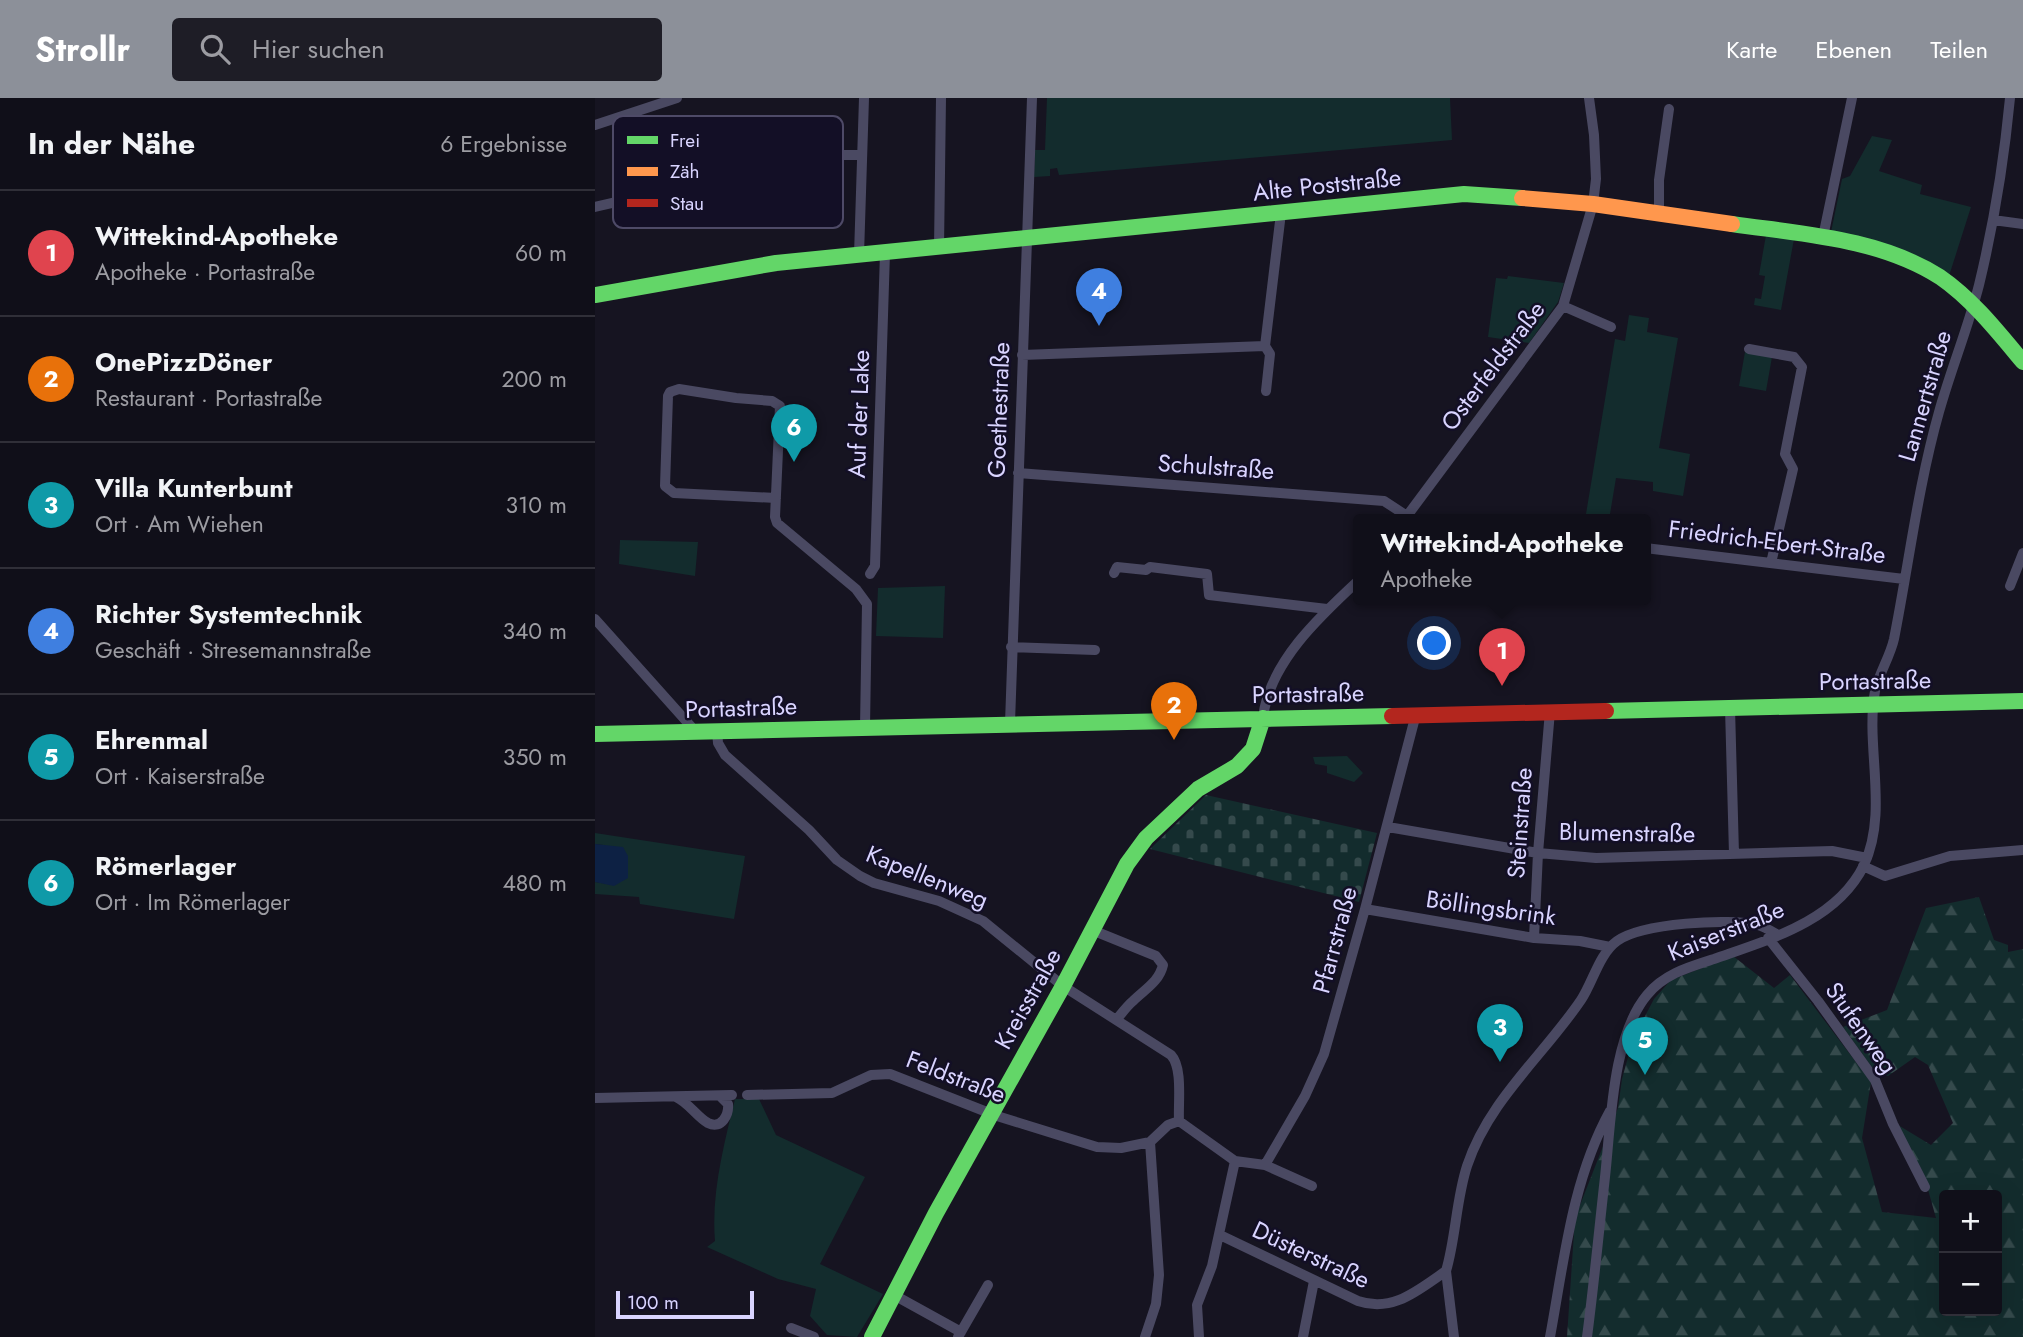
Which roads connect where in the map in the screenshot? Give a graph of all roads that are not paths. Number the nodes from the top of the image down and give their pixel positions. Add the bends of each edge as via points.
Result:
1 (677, 98) edge
2 (864, 98) edge
3 (941, 98) edge
4 (1032, 98) edge
5 (1589, 98) edge
6 (1852, 98) edge
7 (2010, 98) edge
8 (1669, 109) dead end
9 (622, 116) edge
10 (613, 119) edge
11 (595, 125) edge
12 (843, 156) edge
13 (861, 156) junction
14 (613, 203) edge
15 (1593, 204) junction
16 (595, 207) edge
17 (1659, 212) junction
18 (1281, 213) junction
19 (1993, 220) junction
20 (2023, 224) edge
21 (1823, 237) junction
22 (1026, 239) junction
23 (939, 248) junction
24 (885, 253) junction
25 (859, 255) junction
26 (595, 295) edge
27 (1563, 306) junction
28 (1973, 307) junction
29 (1611, 327) dead end
30 (1265, 346) junction
31 (1749, 349) dead end
32 (1022, 355) junction
33 (2023, 362) edge
34 (1266, 391) dead end
35 (1018, 473) junction
36 (776, 498) junction
37 (1403, 514) edge
38 (1414, 514) edge
39 (1651, 549) edge
40 (2023, 553) edge
41 (1771, 563) junction
42 (1114, 573) dead end
43 (870, 574) dead end
44 (1904, 579) junction
45 (1353, 585) edge
46 (2010, 586) dead end
47 (1327, 609) junction
48 (595, 619) edge
49 (1011, 647) junction
50 (1095, 650) dead end
51 (2023, 701) edge
52 (1874, 704) junction
53 (1730, 708) junction
54 (1550, 712) junction
55 (1416, 714) junction
56 (1263, 718) junction
57 (1010, 723) junction
58 (865, 727) junction
59 (717, 731) junction
60 (696, 732) junction
61 (595, 734) edge
62 (1388, 827) junction
63 (2023, 850) edge
64 (1538, 853) junction
65 (1734, 854) junction
66 (1865, 862) junction
67 (1365, 909) junction
68 (1092, 930) junction
69 (1773, 936) junction
70 (1534, 938) junction
71 (1610, 947) junction
72 (1063, 986) junction
73 (1117, 1019) junction
74 (747, 1095) dead end
75 (676, 1096) junction
76 (595, 1098) edge
77 (1612, 1107) junction
78 (990, 1113) junction
79 (1179, 1121) junction
80 (1150, 1142) junction
81 (1235, 1161) junction
82 (1265, 1165) junction
83 (1312, 1186) dead end
84 (1924, 1187) dead end
85 (1220, 1235) junction
86 (1445, 1271) junction
87 (1314, 1281) junction
88 (988, 1285) dead end
89 (894, 1295) junction
90 (791, 1328) dead end
91 (960, 1334) edge
92 (814, 1337) edge
93 (872, 1337) edge
94 (1145, 1337) edge
95 (1199, 1337) edge
96 (1303, 1337) edge
97 (1454, 1337) edge
98 (1550, 1337) edge
99 (1587, 1337) edge

1 - 9 street
2 - 13 street
3 - 23 street
4 - 22 street, Goethestraße
5 - 15 street, Osterfeldstraße via 1596,179
6 - 21 street
7 - 19 street, Lannertstraße
8 - 17 street
10 - 11 street
12 - 13 street
13 - 25 street
14 - 16 street
15 - 17 main road, Alte Poststraße
15 - 18 main road, Alte Poststraße via 1464,194
15 - 27 street, Osterfeldstraße
17 - 21 main road, Alte Poststraße
18 - 22 main road, Alte Poststraße
18 - 30 street
19 - 20 street
19 - 28 street, Lannertstraße
21 - 28 main road, Alte Poststraße via 1865,246 1919,266 1942,279
22 - 23 main road, Alte Poststraße
22 - 32 street, Goethestraße
23 - 24 main road, Alte Poststraße
24 - 25 main road, Alte Poststraße
24 - 43 street, Auf der Lake via 875,566
25 - 26 main road, Alte Poststraße via 776,263
27 - 29 street
27 - 38 street, Osterfeldstraße
28 - 33 main road, Alte Poststraße
28 - 44 street, Lannertstraße via 1939,412
30 - 32 street
30 - 34 street via 1270,354
31 - 41 street via 1794,357 1802,367 1785,454 1793,469
32 - 35 street, Goethestraße
35 - 37 street, Schulstraße via 1384,501
35 - 49 street, Goethestraße
36 - 36 street via 780,406 679,389 670,392 667,489
36 - 58 street via 777,523 856,589 867,604
39 - 41 street, Friedrich-Ebert-Straße
40 - 46 street
41 - 44 street, Friedrich-Ebert-Straße
42 - 47 street via 1117,567 1150,567 1207,574 1209,595
44 - 52 street, Lannertstraße via 1894,641
45 - 47 street
47 - 56 street via 1307,629 1274,680
48 - 60 street
49 - 50 street
49 - 57 street, Goethestraße
51 - 52 main road, Portastraße
52 - 53 main road, Portastraße
52 - 66 street, Kaiserstraße via 1873,836
53 - 54 main road, Portastraße
53 - 65 street
54 - 55 main road, Portastraße
54 - 64 street, Steinstraße
55 - 56 main road, Portastraße
55 - 62 street, Pfarrstraße
56 - 57 main road, Portastraße
56 - 68 main road, Kreisstraße via 1252,749 1237,766 1198,789 1146,838
57 - 58 main road, Portastraße
58 - 59 main road, Portastraße
59 - 60 main road, Portastraße
59 - 72 street, Kapellenweg via 725,755 837,860 874,883 939,901 983,921
60 - 61 main road, Portastraße
62 - 64 street, Blumenstraße
62 - 67 street, Pfarrstraße
63 - 66 street, Blumenstraße via 1950,856 1885,876
64 - 65 street, Blumenstraße via 1596,858
64 - 70 street, Steinstraße
65 - 66 street, Blumenstraße via 1832,851
66 - 69 street, Kaiserstraße via 1836,903
67 - 70 street, Böllingsbrink
67 - 82 street, Pfarrstraße via 1320,1064
68 - 72 main road, Kreisstraße
68 - 73 street via 1156,956 1163,965 1147,991
69 - 71 street via 1756,924 1697,923 1655,927 1626,936
69 - 77 street, Kaiserstraße via 1679,970 1655,986 1626,1033
69 - 84 street, Stufenweg via 1875,1080
70 - 71 street, Böllingsbrink
71 - 86 street via 1582,998 1485,1124 1467,1167
72 - 73 street, Kapellenweg
72 - 78 main road, Kreisstraße
73 - 79 street, Kapellenweg via 1177,1061
74 - 78 street, Feldstraße via 832,1093 871,1075 890,1074
75 - 75 street via 726,1096 729,1113 723,1121 708,1123
75 - 76 street
77 - 98 street via 1571,1217
77 - 99 street, Kaiserstraße
78 - 80 street, Feldstraße via 1097,1147
78 - 89 main road, Kreisstraße
79 - 80 street
79 - 81 street
80 - 94 street via 1159,1275
81 - 82 street
81 - 85 street
82 - 83 street
85 - 87 street, Düsterstraße
85 - 95 street via 1197,1305
86 - 87 street, Düsterstraße via 1399,1301 1383,1305 1369,1305
86 - 97 street
87 - 96 street
88 - 91 street
89 - 91 street
89 - 93 main road, Kreisstraße
90 - 92 street

